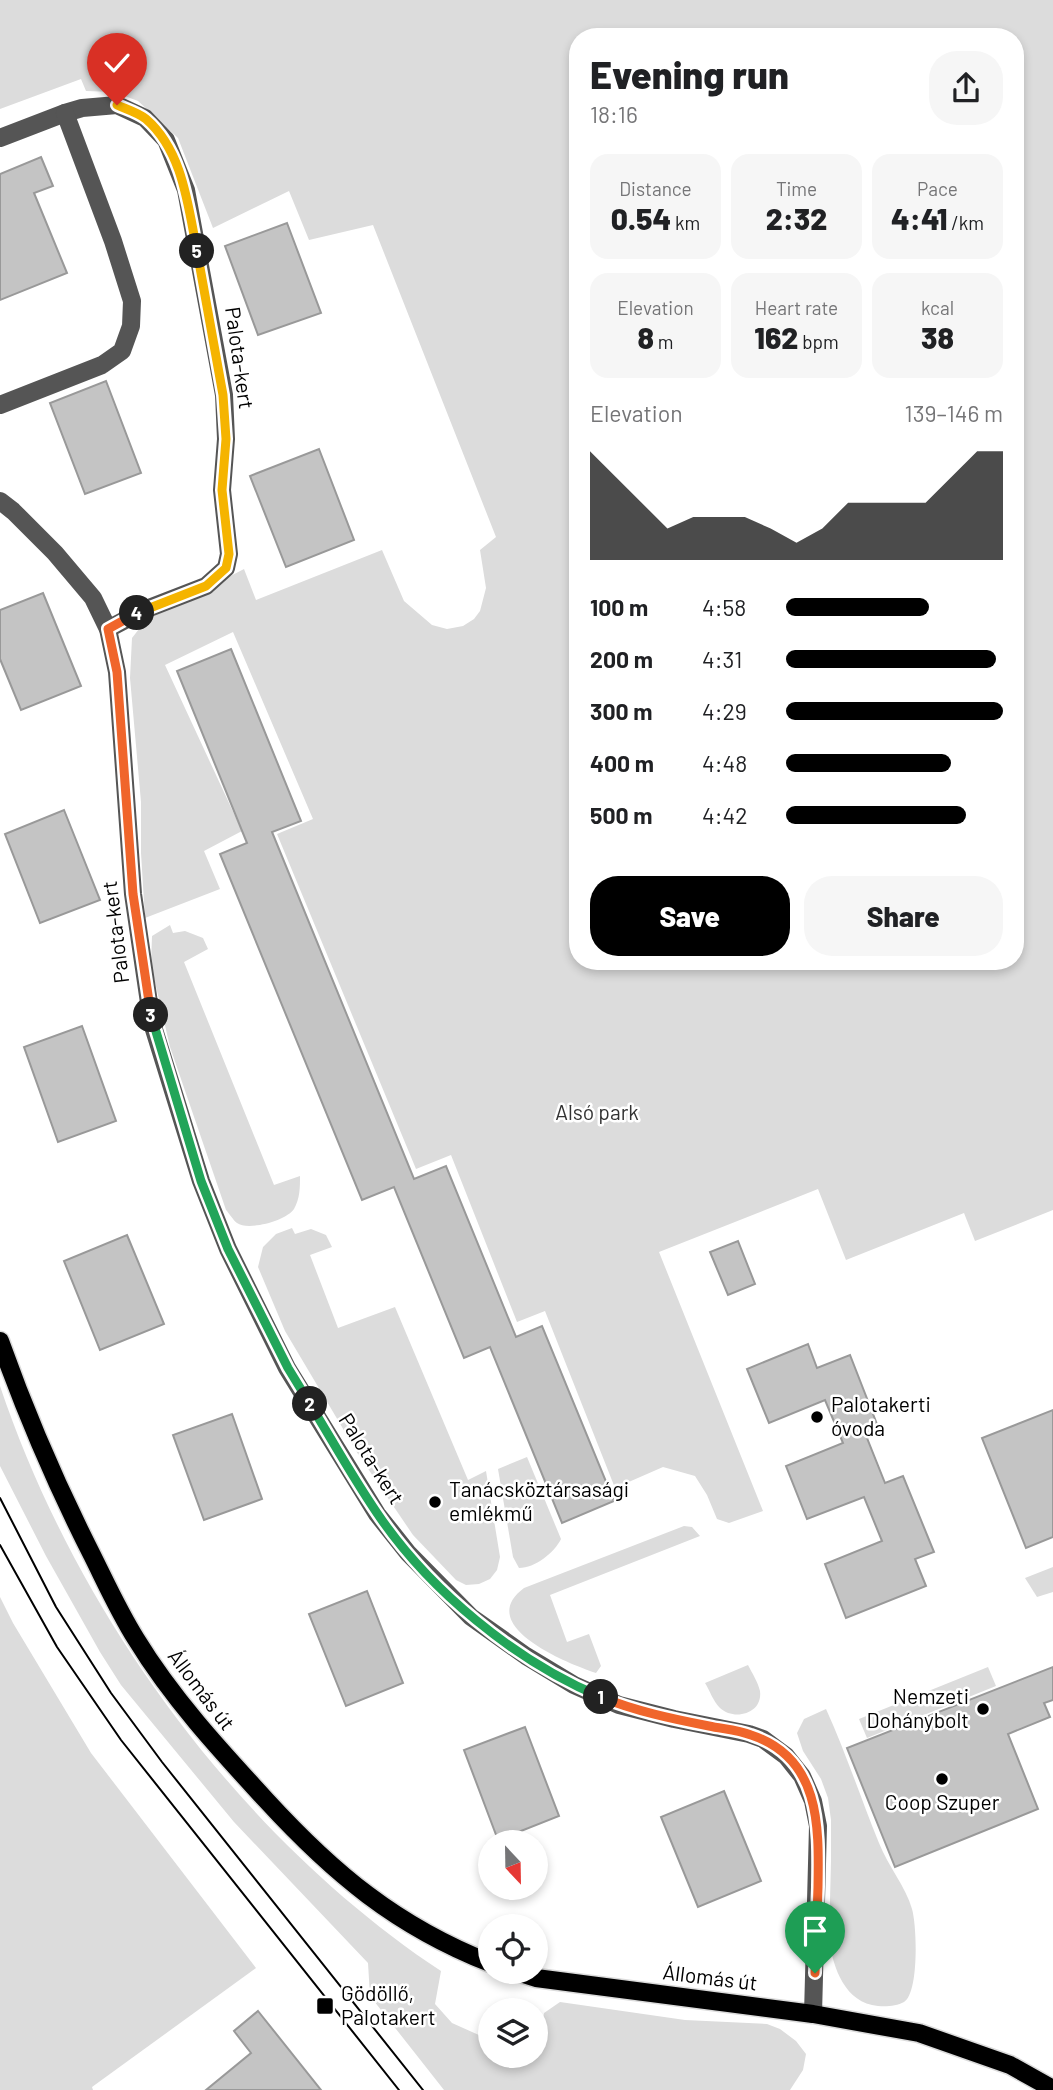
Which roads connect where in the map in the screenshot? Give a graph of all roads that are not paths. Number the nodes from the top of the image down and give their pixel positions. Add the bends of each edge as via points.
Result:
1 (65, 113) junction
2 (0, 138) edge
3 (0, 405) edge
4 (0, 501) edge
5 (108, 629) junction
6 (0, 1341) edge
7 (478, 1958) edge
8 (548, 1980) edge
9 (813, 2014) junction
10 (1053, 2089) edge

1 - 2 street, Palota-kert
1 - 3 street via 132,301 131,326 122,351 102,365
1 - 5 street, Palota-kert via 117,105 145,118 166,140 186,190 223,395 222,490 229,538 226,568 206,586
4 - 5 street, Palota-kert via 55,553 93,598
5 - 9 street, Palota-kert via 117,672 133,894 152,1023 201,1181 228,1249 288,1368 377,1514 471,1618 573,1685 619,1705 749,1734 795,1765 811,1794 818,1826
6 - 7 main road, Állomás út via 68,1508 114,1601 188,1711 285,1821 353,1886 417,1929
8 - 9 main road, Állomás út
9 - 10 main road, Állomás út via 919,2033 1010,2065

